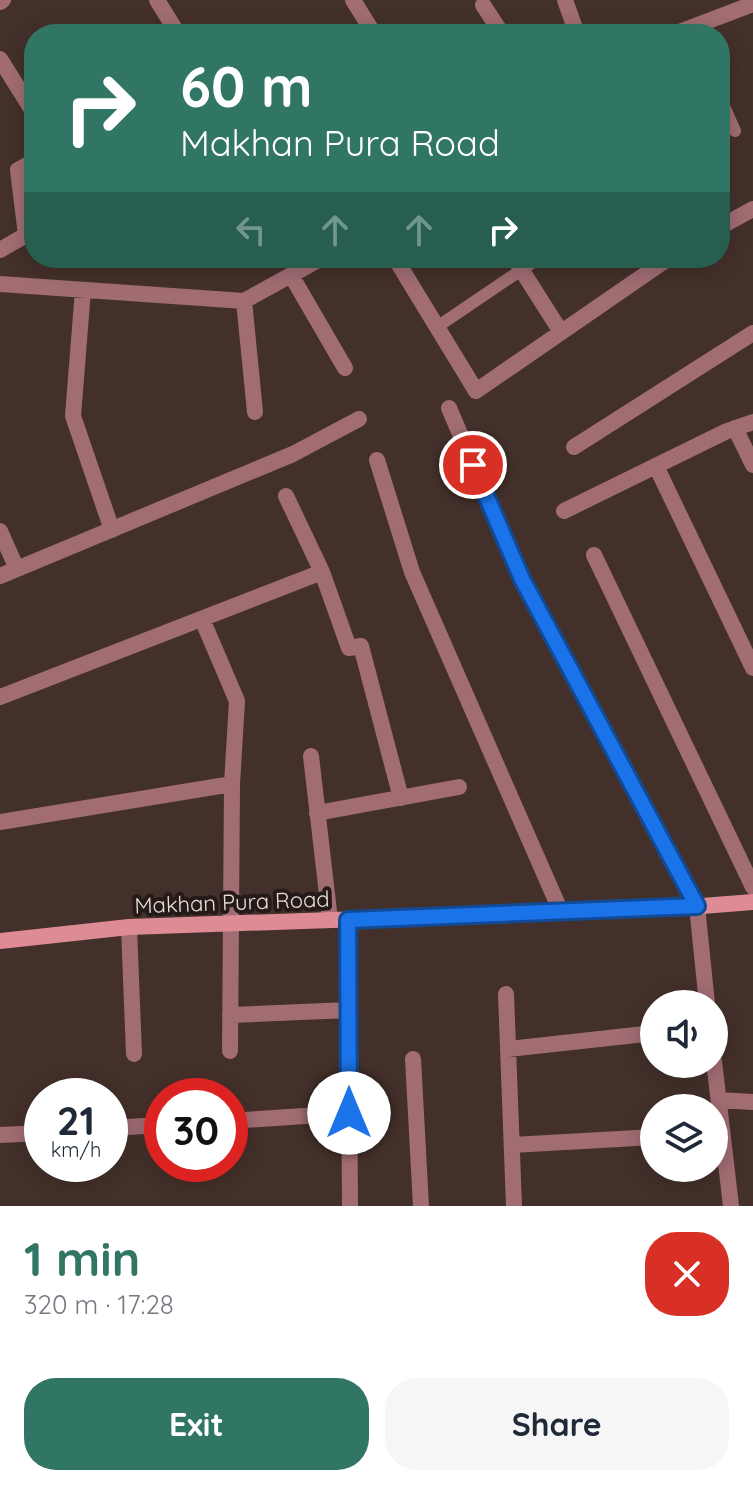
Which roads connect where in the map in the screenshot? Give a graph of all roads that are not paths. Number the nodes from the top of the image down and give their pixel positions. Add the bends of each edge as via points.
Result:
1 (157, 0) edge
2 (353, 0) edge
3 (565, 0) edge
4 (753, 4) edge
5 (483, 5) dead end
6 (172, 24) edge
7 (368, 24) edge
8 (495, 24) edge
9 (573, 24) edge
10 (704, 24) edge
11 (0, 59) edge
12 (24, 97) edge
13 (730, 120) edge
14 (735, 131) dead end
15 (24, 167) edge
16 (753, 209) edge
17 (24, 219) edge
18 (730, 222) edge
19 (24, 236) edge
20 (0, 250) edge
21 (304, 268) edge
22 (401, 268) edge
23 (513, 268) edge
24 (521, 268) edge
25 (654, 268) edge
26 (291, 275) junction
27 (0, 284) edge
28 (83, 290) junction
29 (244, 301) junction
30 (437, 327) junction
31 (561, 332) junction
32 (753, 333) edge
33 (345, 368) dead end
34 (449, 408) dead end
35 (255, 412) dead end
36 (359, 419) dead end
37 (753, 422) edge
38 (735, 428) junction
39 (574, 447) dead end
40 (377, 460) dead end
41 (753, 465) edge
42 (656, 466) junction
43 (286, 496) dead end
44 (564, 511) dead end
45 (112, 530) junction
46 (0, 531) edge
47 (594, 555) dead end
48 (17, 569) junction
49 (322, 572) junction
50 (0, 576) edge
51 (202, 619) junction
52 (753, 668) edge
53 (0, 697) edge
54 (311, 756) dead end
55 (232, 784) junction
56 (459, 787) dead end
57 (401, 798) junction
58 (317, 813) junction
59 (0, 822) edge
60 (753, 887) edge
61 (753, 902) edge
62 (697, 906) junction
63 (561, 912) junction
64 (330, 920) junction
65 (348, 920) junction
66 (231, 924) junction
67 (129, 927) junction
68 (1, 937) edge
69 (706, 990) edge
70 (506, 994) dead end
71 (349, 1010) junction
72 (230, 1015) junction
73 (640, 1035) edge
74 (508, 1049) junction
75 (230, 1051) dead end
76 (134, 1054) dead end
77 (413, 1059) dead end
78 (728, 1101) edge
79 (753, 1102) edge
80 (349, 1113) junction
81 (248, 1120) edge
82 (24, 1134) edge
83 (0, 1135) edge
84 (640, 1138) edge
85 (512, 1145) junction
86 (727, 1182) edge
87 (350, 1206) edge
88 (421, 1206) edge
89 (514, 1206) edge
90 (731, 1206) edge

1 - 6 street
2 - 7 street
3 - 9 street
4 - 10 street
5 - 8 street
11 - 12 street
13 - 14 lane
15 - 17 street via 18,170
16 - 18 street
19 - 20 street
21 - 26 street
22 - 30 street
23 - 30 lane
24 - 31 street
25 - 31 street
26 - 29 street
26 - 33 street
27 - 28 street
28 - 29 street
28 - 45 street via 73,416
29 - 35 street
30 - 31 street via 476,391
32 - 39 street
34 - 62 street via 522,579
36 - 45 street via 293,454
37 - 38 street
38 - 41 street
38 - 42 street
40 - 63 street via 412,572
42 - 44 street
42 - 52 street
43 - 49 street
45 - 48 street
46 - 48 street
47 - 60 street
48 - 50 street
49 - 51 street
49 - 57 street via 349,648 361,646
51 - 53 street
51 - 55 street via 237,701
54 - 58 street
55 - 59 street
55 - 66 street
56 - 57 street
57 - 58 street
58 - 64 street
61 - 62 street, Makhan Pura Road
62 - 63 street, Makhan Pura Road
62 - 69 street
63 - 65 street, Makhan Pura Road
64 - 65 street, Makhan Pura Road
64 - 66 street, Makhan Pura Road
65 - 71 street
66 - 67 street, Makhan Pura Road
66 - 72 street
67 - 68 street, Makhan Pura Road
67 - 76 street
70 - 74 street
71 - 72 street
71 - 80 street
72 - 75 street
73 - 74 street
74 - 85 street
77 - 88 street
78 - 79 street
80 - 81 street
80 - 87 street
82 - 83 street
84 - 85 street
85 - 89 street
86 - 90 street

